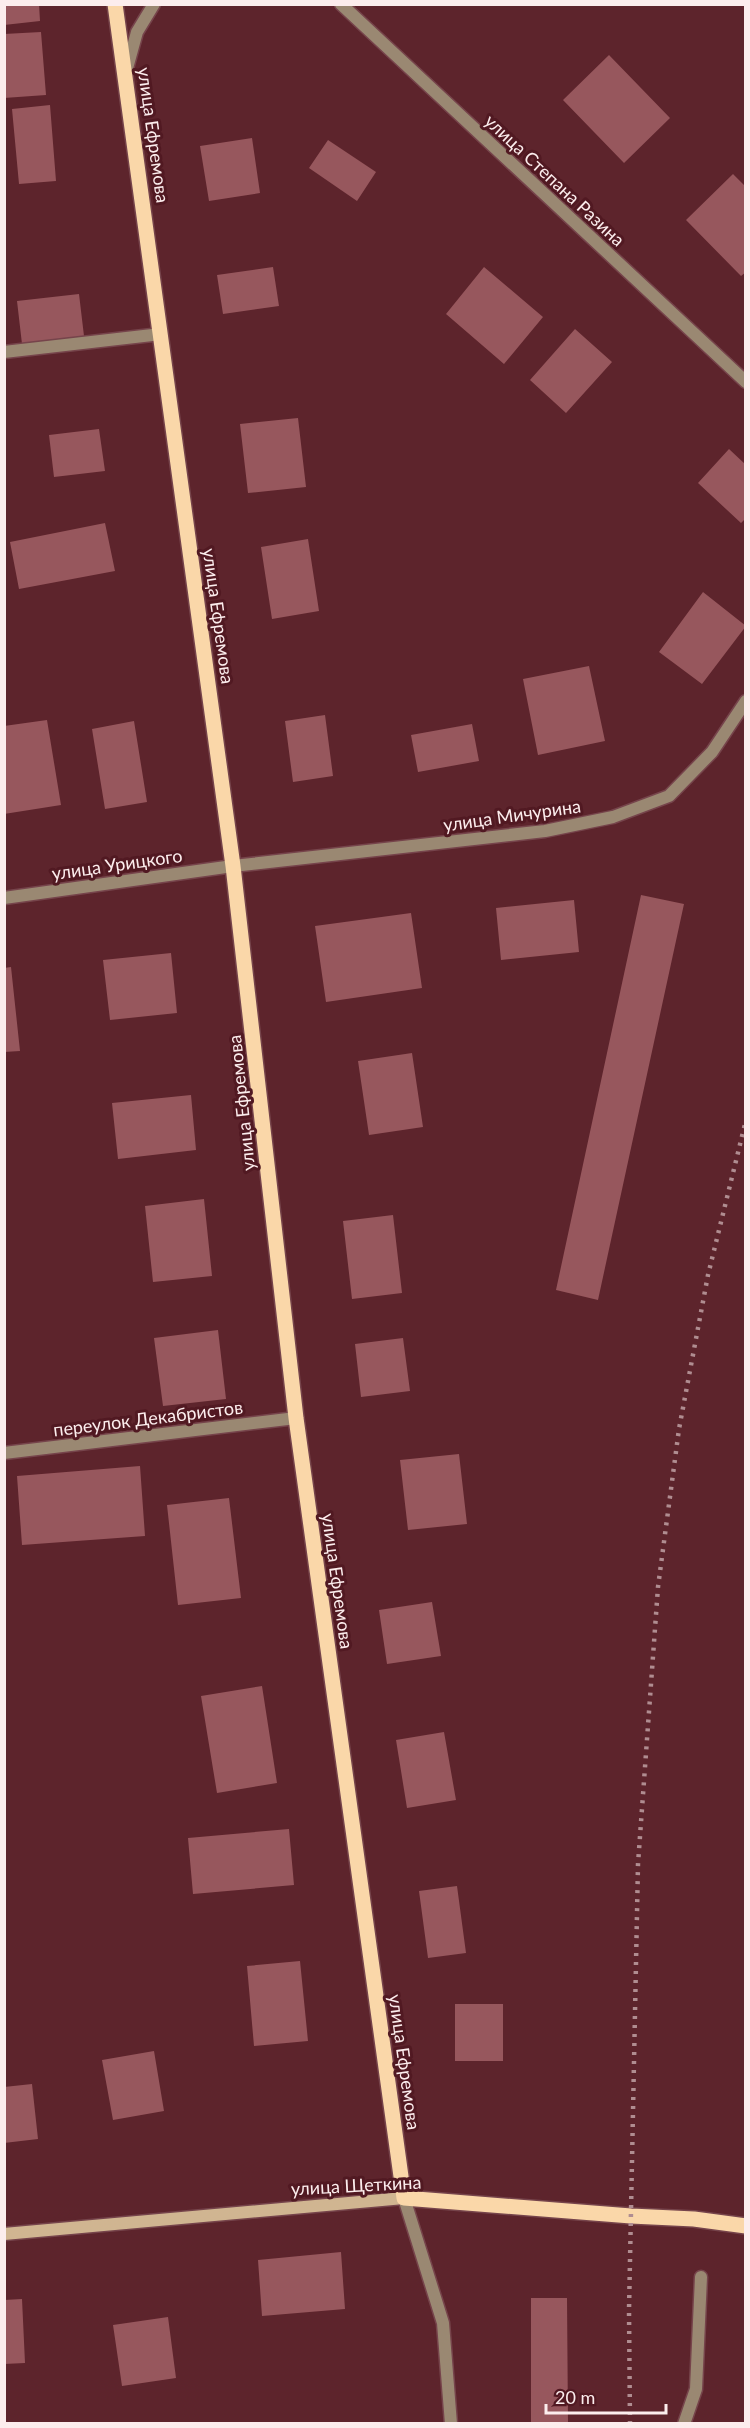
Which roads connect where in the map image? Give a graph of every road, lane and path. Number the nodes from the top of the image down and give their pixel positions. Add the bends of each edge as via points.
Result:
1 (115, 4) edge
2 (154, 4) edge
3 (341, 4) edge
4 (126, 73) junction
5 (161, 334) junction
6 (4, 352) edge
7 (746, 382) edge
8 (746, 701) edge
9 (233, 866) junction
10 (4, 898) edge
11 (296, 1418) junction
12 (4, 1453) edge
13 (404, 2198) junction
14 (746, 2226) edge
15 (4, 2234) edge
16 (701, 2277) dead end
17 (451, 2424) edge
18 (684, 2424) edge

1 - 4 main road, улица Ефремова
2 - 4 street via 137,32
3 - 7 street, улица Степана Разина
4 - 5 main road, улица Ефремова
5 - 6 street
5 - 9 main road, улица Ефремова
8 - 9 street, улица Мичурина via 712,752 669,796 613,818 545,831
9 - 10 street, улица Урицкого
9 - 11 main road, улица Ефремова
11 - 12 street, переулок Декабристов
11 - 13 main road, улица Ефремова
13 - 14 main road, улица Щеткина
13 - 15 main road, улица Щеткина
13 - 17 street via 443,2323
16 - 18 street via 696,2389

